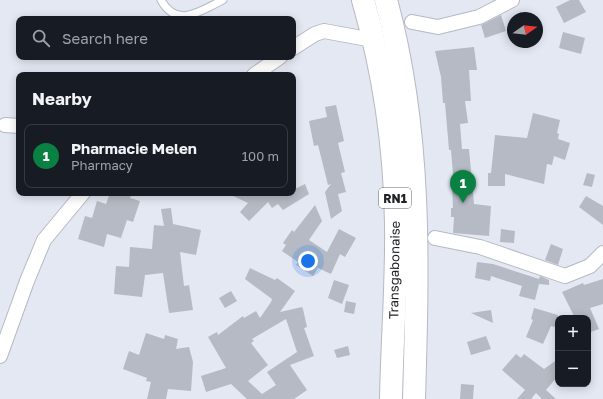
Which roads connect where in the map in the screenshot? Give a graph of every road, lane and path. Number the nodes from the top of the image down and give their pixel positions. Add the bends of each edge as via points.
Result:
1 (161, 0) edge
2 (223, 0) edge
3 (363, 0) edge
4 (386, 0) edge
5 (512, 0) edge
6 (412, 22) dead end
7 (373, 40) junction
8 (296, 46) edge
9 (276, 60) edge
10 (258, 72) edge
11 (81, 196) edge
12 (435, 238) dead end
13 (603, 253) edge
14 (0, 356) edge
15 (391, 399) edge
16 (414, 399) edge

1 - 2 lane via 171,14 177,16 199,11
3 - 7 highway, Transgabonaise / RN1
4 - 16 highway, Transgabonaise / RN1 via 406,90 414,160 417,257
5 - 6 street via 479,16 438,27
7 - 8 street via 324,31
7 - 15 highway, Transgabonaise / RN1 via 385,94 395,195 396,256
9 - 10 street
11 - 14 street via 44,240
12 - 13 street via 480,247 565,276 590,266

